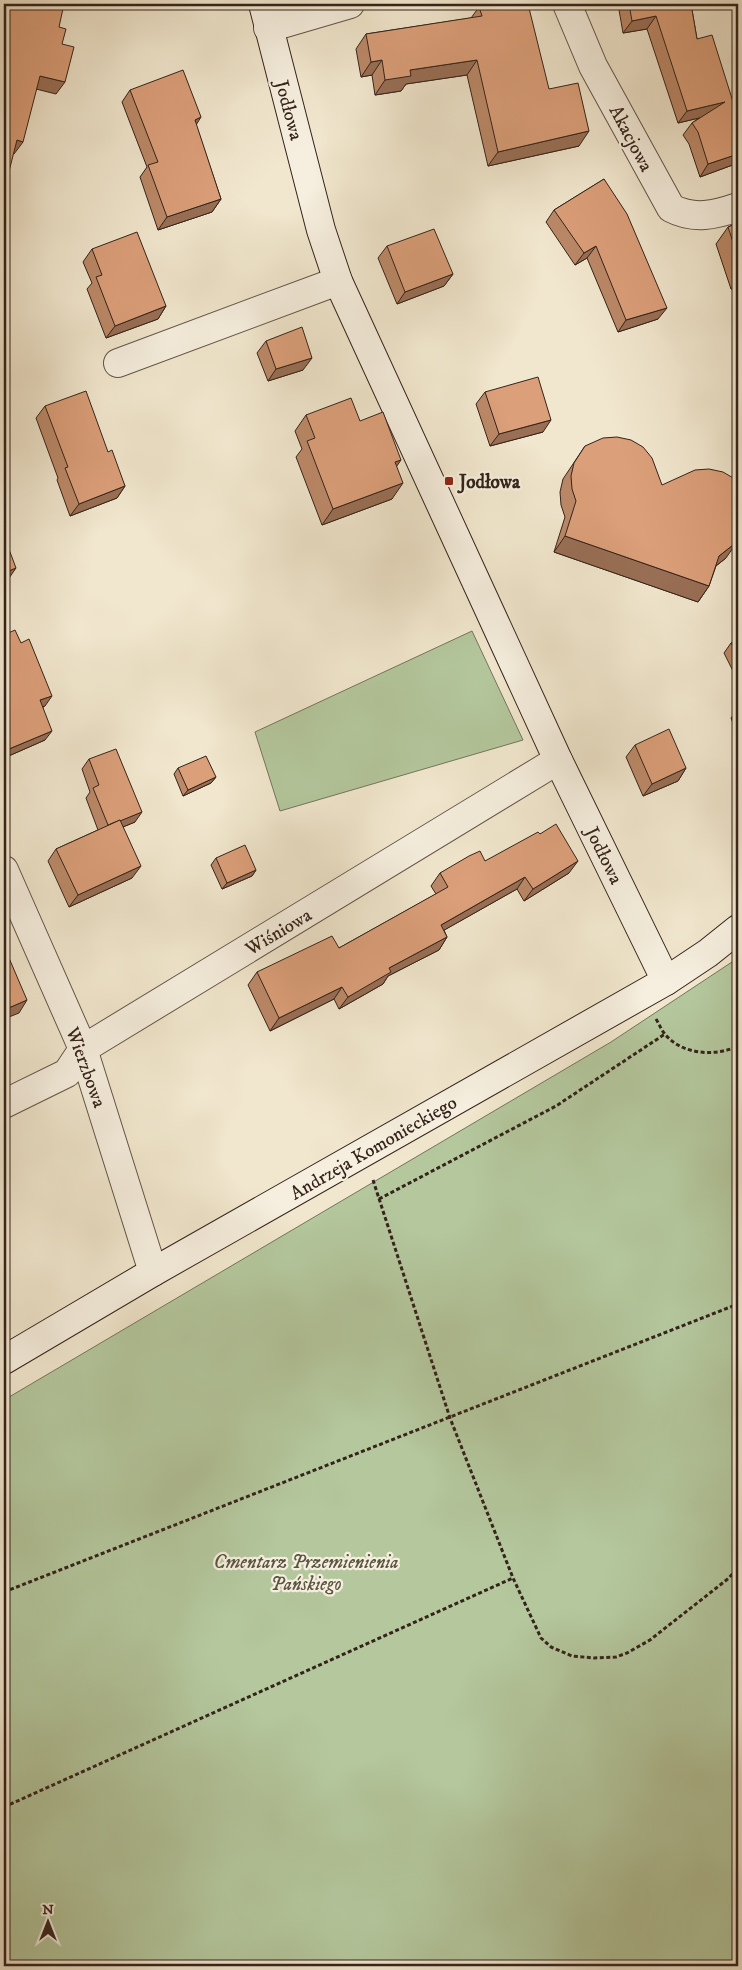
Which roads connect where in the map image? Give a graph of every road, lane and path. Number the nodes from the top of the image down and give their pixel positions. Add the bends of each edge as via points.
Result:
1 (350, 4) edge
2 (567, 4) edge
3 (265, 16) edge
4 (738, 207) edge
5 (338, 281) junction
6 (118, 363) dead end
7 (558, 760) junction
8 (4, 870) edge
9 (738, 928) edge
10 (666, 981) junction
11 (637, 998) junction
12 (665, 1034) junction
13 (738, 1046) edge
14 (83, 1049) junction
15 (4, 1104) edge
16 (374, 1182) dead end
17 (379, 1199) junction
18 (154, 1272) junction
19 (738, 1304) edge
20 (4, 1360) edge
21 (450, 1418) junction
22 (738, 1567) edge
23 (513, 1578) junction
24 (4, 1592) edge
25 (4, 1808) edge

1 - 3 street
2 - 4 street, Akacjowa via 593,66 671,208 680,213 704,216
3 - 5 street, Jodłowa
5 - 6 street
5 - 7 street, Jodłowa
7 - 10 street, Jodłowa
7 - 14 street, Wiśniowa
8 - 14 street, Wierzbowa
9 - 10 street, Andrzeja Komonieckiego
10 - 11 street, Andrzeja Komonieckiego
11 - 12 path via 653,1014
11 - 18 street, Andrzeja Komonieckiego
12 - 13 path via 681,1048 703,1053
12 - 17 path via 556,1106
14 - 15 street, Wiśniowa via 68,1074
14 - 18 street, Wierzbowa
16 - 17 path
17 - 21 path
18 - 20 street, Andrzeja Komonieckiego
19 - 21 path
21 - 23 path
21 - 24 path
22 - 23 path via 729,1578 650,1640 627,1653 607,1658 572,1656 541,1638
23 - 25 path

